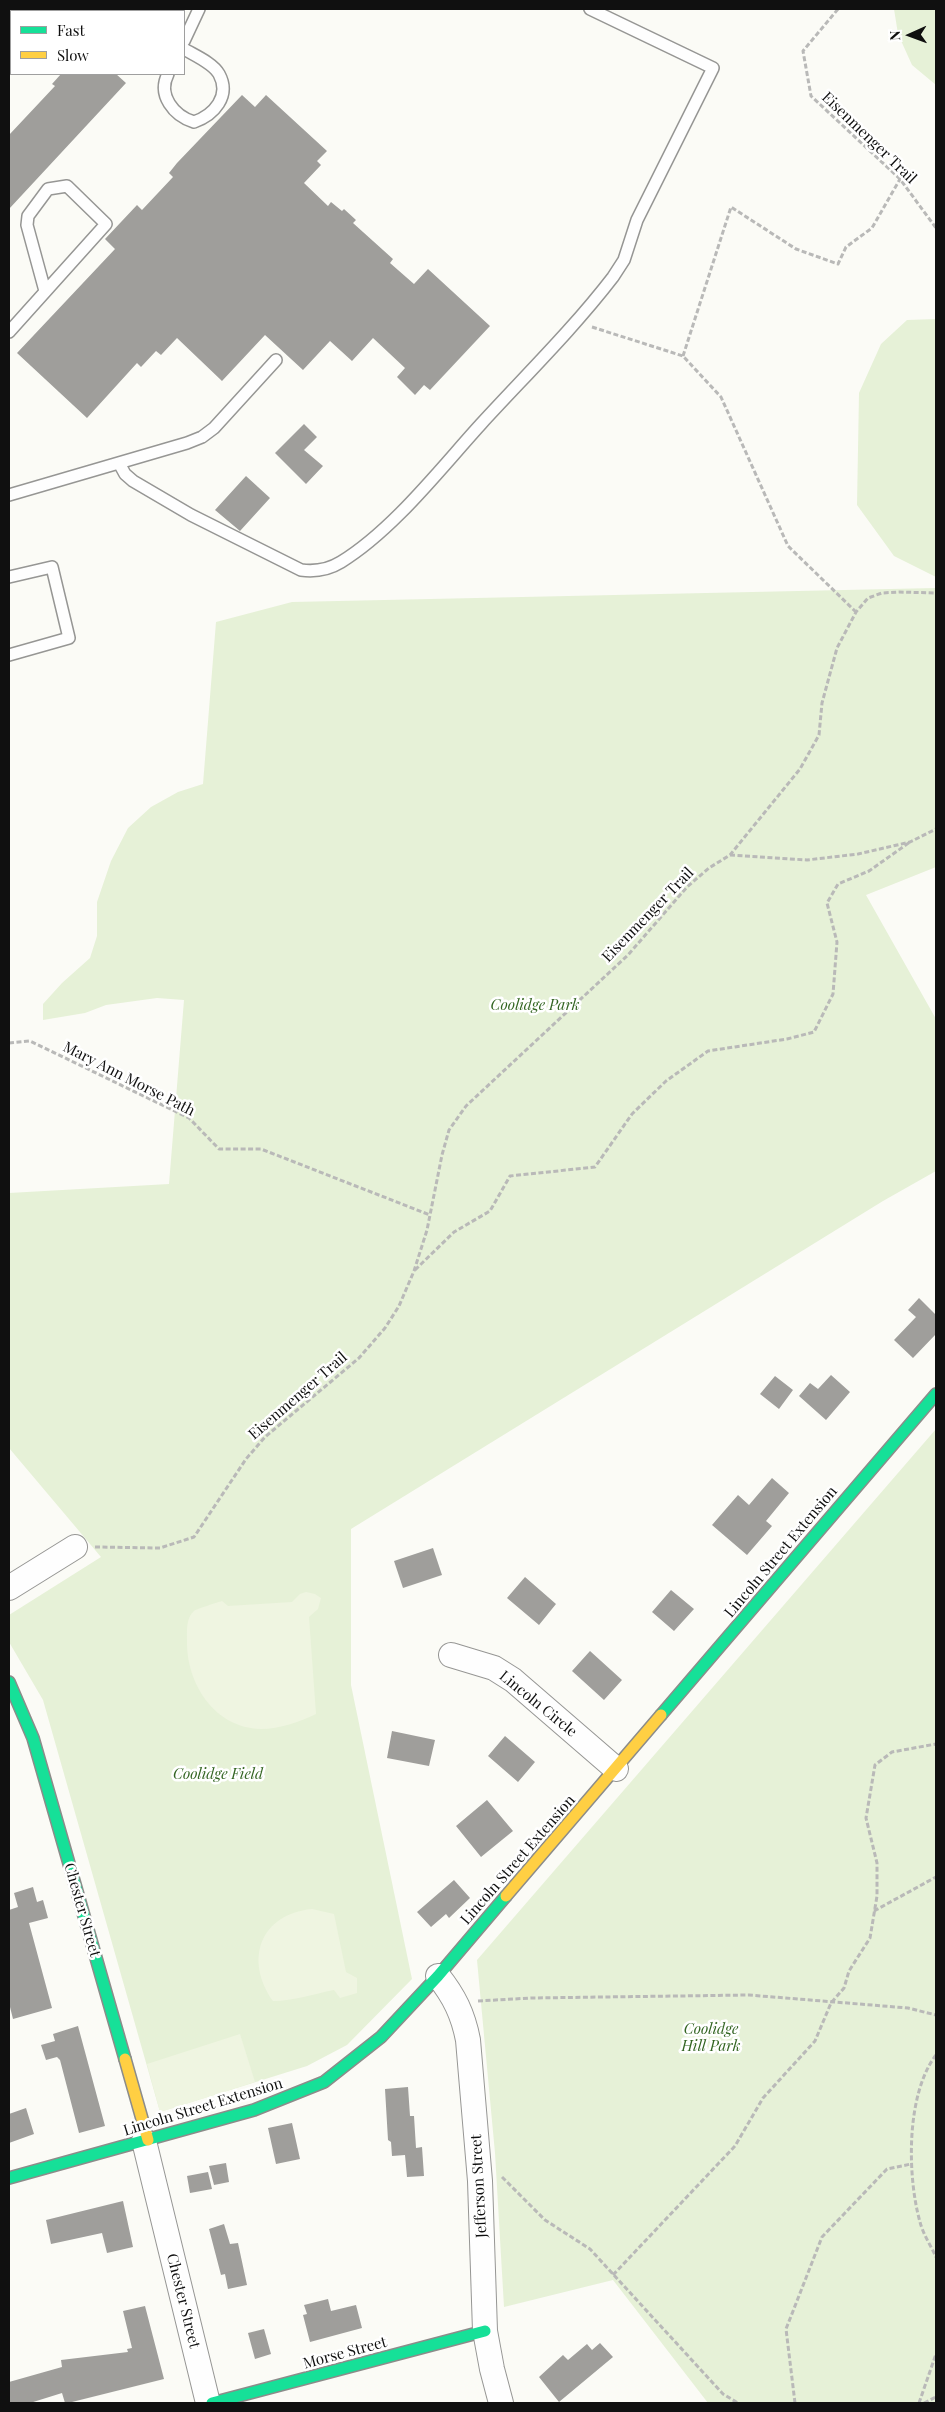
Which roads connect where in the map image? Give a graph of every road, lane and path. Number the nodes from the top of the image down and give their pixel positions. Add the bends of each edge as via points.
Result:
1 (200, 9) edge
2 (590, 9) edge
3 (838, 9) edge
4 (185, 39) edge
5 (185, 50) edge
6 (168, 75) edge
7 (900, 179) junction
8 (936, 228) edge
9 (45, 291) junction
10 (575, 322) junction
11 (9, 332) edge
12 (683, 356) junction
13 (276, 360) dead end
14 (119, 463) junction
15 (9, 495) edge
16 (9, 577) edge
17 (936, 593) edge
18 (856, 612) junction
19 (9, 655) edge
20 (936, 828) edge
21 (910, 842) junction
22 (730, 856) junction
23 (9, 1043) edge
24 (430, 1215) junction
25 (414, 1270) junction
26 (936, 1394) edge
27 (74, 1547) joint
28 (9, 1588) edge
29 (450, 1655) dead end
30 (9, 1682) edge
31 (936, 1744) edge
32 (616, 1769) junction
33 (936, 1876) edge
34 (874, 1911) junction
35 (438, 1976) junction
36 (457, 2003) junction
37 (831, 2003) junction
38 (936, 2015) edge
39 (936, 2055) edge
40 (146, 2141) junction
41 (479, 2161) junction
42 (911, 2164) junction
43 (9, 2178) edge
44 (936, 2257) edge
45 (613, 2275) junction
46 (485, 2331) junction
47 (936, 2354) edge
48 (936, 2398) edge
49 (208, 2403) edge
50 (212, 2403) edge
51 (501, 2403) edge
52 (738, 2403) edge
53 (795, 2403) edge
54 (919, 2403) edge
55 (924, 2403) edge

1 - 4 lane
2 - 10 lane via 713,68 637,220 624,260
3 - 7 path, Eisenmenger Trail via 803,51 811,96
5 - 6 lane via 218,72 223,86 214,112 194,122 184,119 167,101
7 - 8 path, Eisenmenger Trail
7 - 12 path via 872,228 846,247 838,264 796,249 731,207
9 - 9 lane via 27,226 28,216 48,189 67,186 106,224
9 - 11 lane
10 - 12 path
10 - 14 lane via 409,503 358,551 328,569 308,571 290,566 133,481
12 - 18 path via 721,397 788,546
13 - 14 lane via 202,437
14 - 15 lane
16 - 19 lane via 52,567 69,638
17 - 18 path, Eisenmenger Trail via 882,593 868,598
18 - 22 path, Eisenmenger Trail via 838,648 822,704 819,735 800,769
20 - 21 path
21 - 22 path via 858,854 807,860
21 - 25 path, Eisenmenger Trail via 870,871 838,884 827,903 837,942 834,994 814,1032 708,1051 666,1080 632,1114 595,1167 510,1176 490,1211 454,1232
22 - 24 path, Eisenmenger Trail via 709,868 687,887 628,955 466,1106 449,1130
23 - 24 path, Mary Ann Morse Path via 30,1041 189,1118 219,1149 261,1150
24 - 25 path, Eisenmenger Trail
25 - 27 path, Eisenmenger Trail via 399,1306 385,1328 360,1358 265,1437 246,1459 194,1537 160,1548
26 - 32 street, Lincoln Street Extension
27 - 28 street
29 - 32 street, Lincoln Circle via 494,1668 512,1680
30 - 40 street, Chester Street via 39,1757
31 - 34 path via 892,1752 875,1765 866,1818 877,1863
32 - 35 street, Lincoln Street Extension
33 - 34 path
34 - 37 path via 870,1938 850,1970 844,1988
35 - 36 street, Jefferson Street
35 - 40 street, Lincoln Street Extension via 381,2037 324,2082 271,2104
36 - 37 path via 531,1998 750,1995
36 - 41 street, Jefferson Street via 468,2040
37 - 38 path via 908,2008
37 - 45 path via 815,2041 763,2098 735,2146
39 - 42 path via 915,2102
40 - 43 street, Lincoln Street Extension
40 - 49 street, Chester Street
41 - 45 path via 494,2169 545,2220 590,2249
41 - 46 street, Jefferson Street
42 - 44 path via 920,2223
42 - 53 path via 888,2169 822,2237 786,2329
45 - 52 path via 723,2394
46 - 50 street, Morse Street
46 - 51 street, Jefferson Street
47 - 54 path
48 - 55 path

